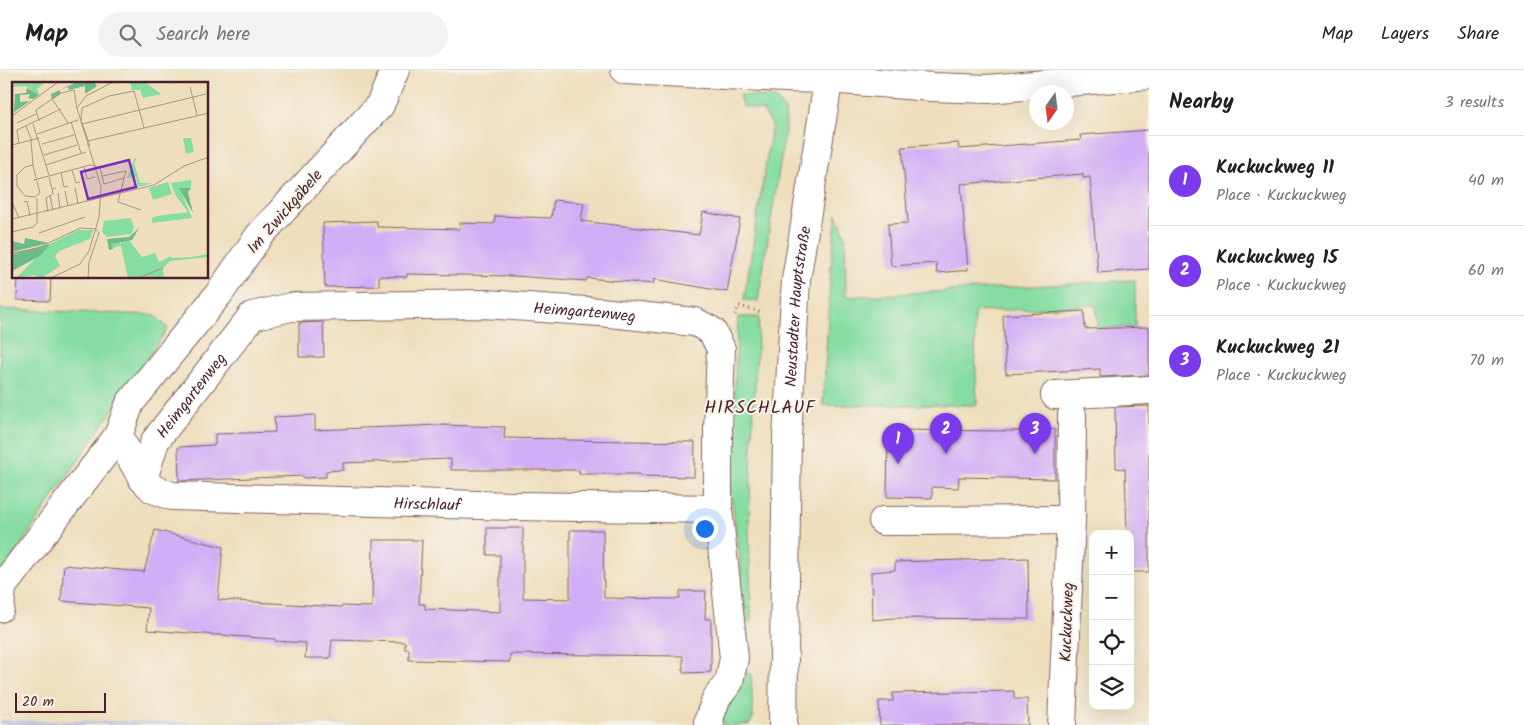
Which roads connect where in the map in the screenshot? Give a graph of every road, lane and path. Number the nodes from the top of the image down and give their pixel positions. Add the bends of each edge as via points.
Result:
1 (394, 70) edge
2 (625, 70) edge
3 (829, 74) edge
4 (1149, 76) edge
5 (930, 79) edge
6 (763, 313) dead end
7 (735, 317) dead end
8 (1149, 390) edge
9 (118, 436) junction
10 (143, 479) junction
11 (718, 509) junction
12 (883, 520) dead end
13 (1071, 520) junction
14 (0, 608) edge
15 (710, 725) edge
16 (783, 725) edge
17 (1062, 725) edge

1 - 9 street, Im Zwickgäbele via 380,105 259,236 218,295 130,403
2 - 3 street via 776,78
3 - 5 street
3 - 16 street, Neustadter Hauptstraße via 796,280 786,437
4 - 5 street via 988,89
6 - 7 path via 739,306
8 - 13 street, Kuckuckweg via 1064,405
9 - 10 street
9 - 14 street, Im Zwickgäbele via 2,587
10 - 11 street, Hirschlauf via 153,490 172,496
10 - 11 street, Heimgartenweg via 155,441 252,316 291,307 485,304 695,322 712,331 721,349
11 - 15 street, Heimgartenweg via 734,658 729,682 716,699 708,722
12 - 13 street
13 - 17 street, Kuckuckweg

